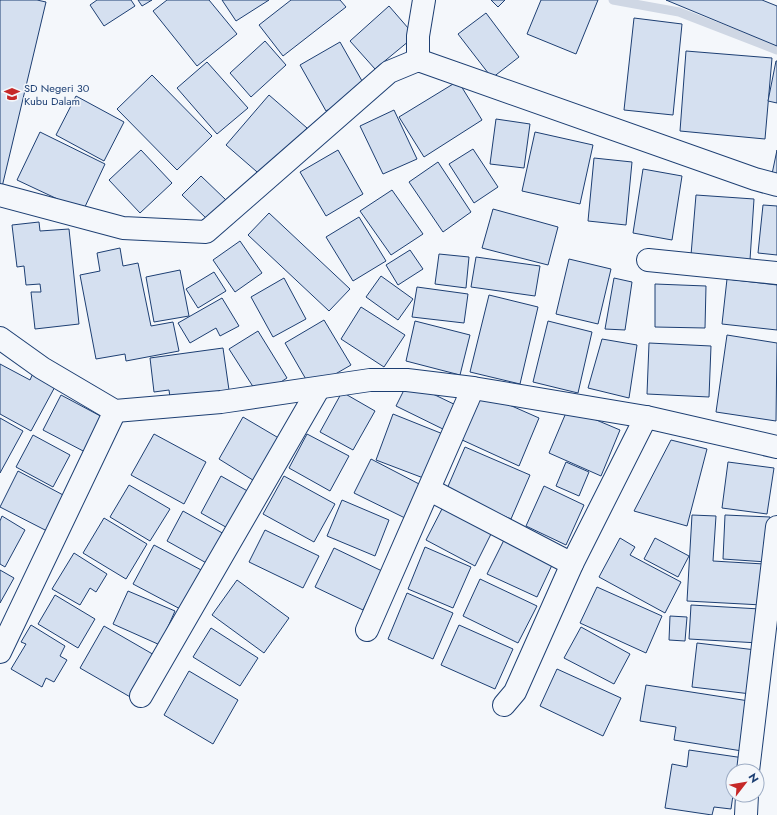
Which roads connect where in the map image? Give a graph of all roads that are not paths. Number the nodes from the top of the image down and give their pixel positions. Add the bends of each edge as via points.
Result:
1 (424, 0) edge
2 (418, 60) junction
3 (777, 185) edge
4 (0, 196) edge
5 (648, 260) dead end
6 (777, 274) edge
7 (0, 338) edge
8 (319, 388) junction
9 (474, 388) junction
10 (115, 411) junction
11 (646, 417) junction
12 (777, 447) edge
13 (430, 490) junction
14 (777, 527) edge
15 (572, 564) junction
16 (367, 630) dead end
17 (0, 652) edge
18 (141, 696) dead end
19 (504, 705) dead end
20 (749, 763) edge
21 (747, 803) edge
22 (746, 815) edge

1 - 2 street via 418,36
2 - 3 street via 747,177
2 - 4 street via 389,72 206,232 123,228
5 - 6 street
7 - 10 street via 42,368
8 - 9 street via 370,380 407,380
8 - 10 street via 221,402
8 - 18 street
9 - 11 street
9 - 13 street
10 - 17 street
11 - 12 street
11 - 15 street
13 - 15 street
13 - 16 street
14 - 20 street
15 - 19 street via 515,692
21 - 22 street

